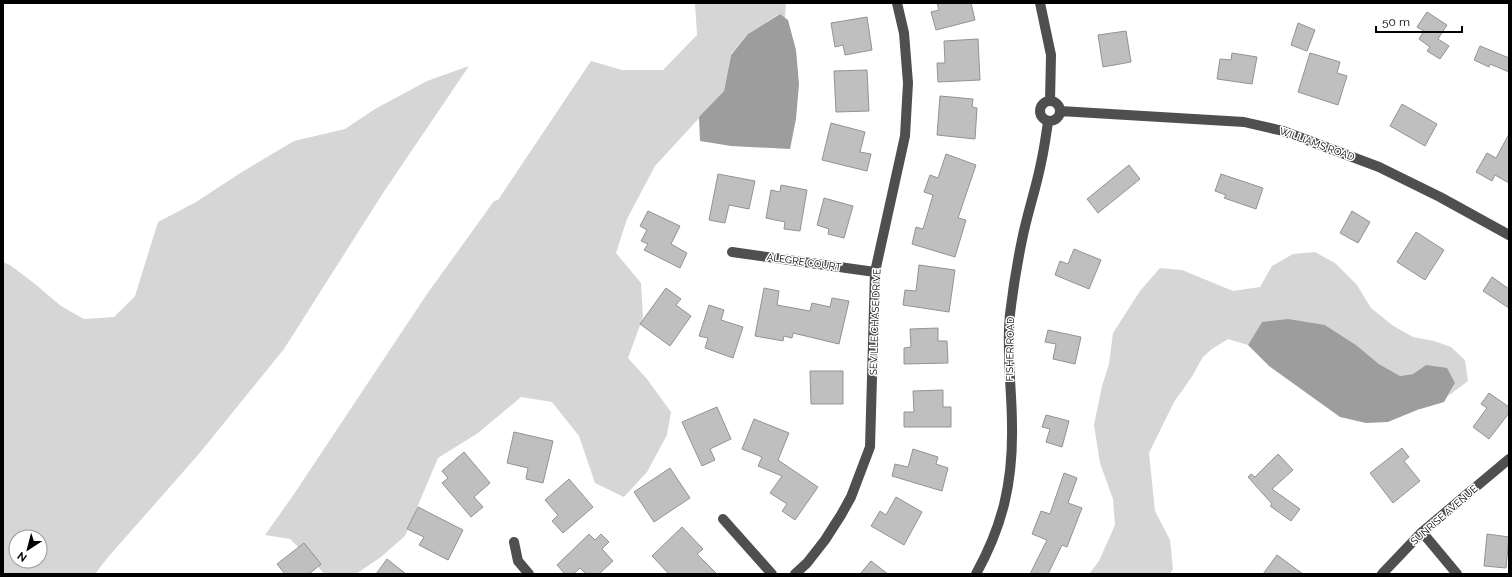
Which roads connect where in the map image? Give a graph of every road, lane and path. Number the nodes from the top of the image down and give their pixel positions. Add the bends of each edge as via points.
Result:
1 (897, 3) edge
2 (1040, 3) edge
3 (1050, 101) junction
4 (1060, 111) junction
5 (1048, 122) junction
6 (1509, 235) edge
7 (732, 252) dead end
8 (875, 272) junction
9 (1509, 459) edge
10 (723, 519) dead end
11 (1422, 532) junction
12 (514, 542) dead end
13 (529, 574) edge
14 (772, 574) edge
15 (795, 574) edge
16 (976, 574) edge
17 (1382, 574) edge
18 (1457, 574) edge

1 - 8 street, SEVILLE CHASE DRIVE via 904,33 908,83 905,136
2 - 3 street via 1051,55
3 - 4 street via 1057,104
3 - 5 street via 1042,105 1039,111 1041,117
4 - 5 street via 1056,120
4 - 6 street, WILLIAMS ROAD via 1244,122 1283,131 1379,167
5 - 16 street, FISHER ROAD via 1042,163 1021,247 1010,316 1008,351 1012,426 1011,471 1004,510 987,554
7 - 8 street, ALEGRE COURT
8 - 15 street, SEVILLE CHASE DRIVE via 870,447 851,497 841,515 825,540
9 - 11 street, SUNRISE AVENUE
10 - 14 street
11 - 17 street, SUNRISE AVENUE
11 - 18 street
12 - 13 street via 518,561

